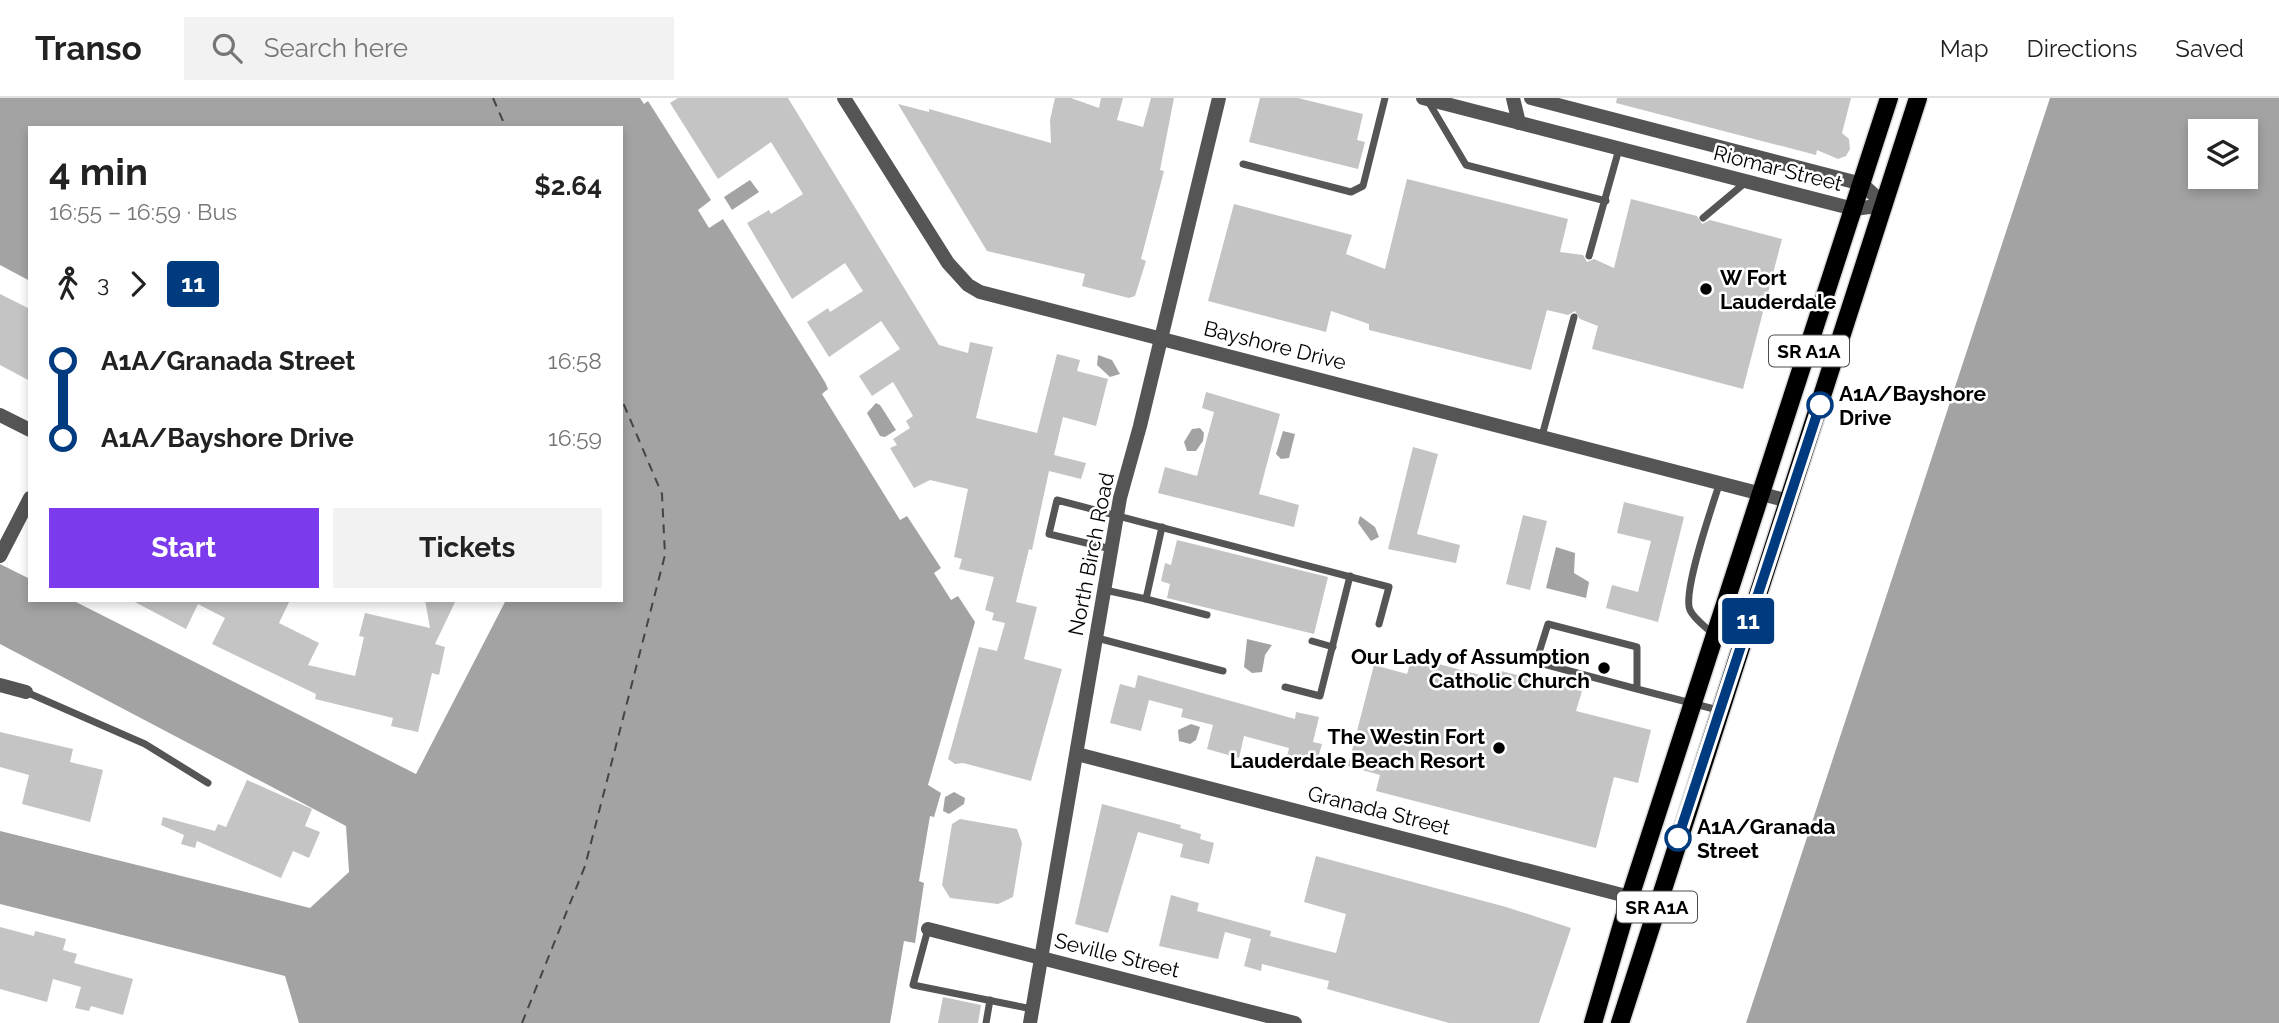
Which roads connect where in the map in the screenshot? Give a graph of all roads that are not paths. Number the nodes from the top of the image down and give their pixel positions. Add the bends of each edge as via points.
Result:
1 (844, 98) edge
2 (1219, 98) edge
3 (1385, 98) edge
4 (1513, 98) edge
5 (1889, 98) edge
6 (1918, 98) edge
7 (1425, 99) edge
8 (1535, 99) edge
9 (1519, 123) junction
10 (1619, 149) junction
11 (1243, 164) dead end
12 (1746, 182) junction
13 (1862, 184) junction
14 (1606, 201) junction
15 (1885, 205) junction
16 (1854, 209) junction
17 (1703, 218) dead end
18 (1589, 256) dead end
19 (1574, 317) dead end
20 (1162, 337) junction
21 (0, 415) edge
22 (28, 429) edge
23 (1542, 436) junction
24 (1721, 481) junction
25 (1763, 492) junction
26 (1789, 501) junction
27 (28, 502) edge
28 (1117, 515) junction
29 (1162, 527) junction
30 (1111, 549) junction
31 (0, 555) edge
32 (1350, 576) junction
33 (1104, 590) junction
34 (1146, 599) junction
35 (1207, 615) dead end
36 (1379, 624) dead end
37 (1716, 636) junction
38 (1097, 638) junction
39 (1312, 641) dead end
40 (1333, 647) junction
41 (1223, 671) dead end
42 (0, 685) edge
43 (1285, 687) dead end
44 (1637, 689) junction
45 (26, 692) joint
46 (1693, 703) junction
47 (1718, 710) junction
48 (1077, 754) junction
49 (208, 783) dead end
50 (1630, 897) junction
51 (929, 929) joint
52 (1042, 957) junction
53 (990, 1000) junction
54 (1031, 1016) edge
55 (986, 1023) edge
56 (1295, 1023) edge
57 (1593, 1023) edge
58 (1620, 1023) edge

1 - 20 street, Bayshore Drive via 937,248 968,285 995,297
2 - 20 street, North Birch Road
3 - 11 lane via 1363,186 1357,190
4 - 9 street
5 - 13 main road, SR A1A
6 - 15 main road, SR A1A
7 - 9 street, Riomar Street
7 - 14 lane via 1466,165
8 - 9 street
8 - 13 street, Riomar Street
9 - 10 street, Riomar Street
10 - 12 street, Riomar Street
10 - 14 lane
12 - 16 street, Riomar Street
12 - 17 lane
13 - 15 street, Riomar Street
13 - 16 main road, SR A1A
14 - 18 lane
15 - 16 street, Riomar Street
15 - 26 main road, SR A1A
16 - 25 main road, SR A1A
19 - 23 lane
20 - 23 street, Bayshore Drive
20 - 28 street, North Birch Road
21 - 22 street
23 - 24 street, Bayshore Drive
24 - 25 street, Bayshore Drive
24 - 37 lane via 1688,602 1690,612
25 - 26 street, Bayshore Drive
25 - 37 main road, SR A1A
26 - 47 main road, SR A1A
27 - 31 street
28 - 29 lane
28 - 30 street, North Birch Road
28 - 30 lane via 1057,500 1049,534
29 - 32 lane
29 - 34 lane
30 - 33 street, North Birch Road
32 - 36 lane via 1389,587
32 - 40 lane
33 - 34 lane
33 - 38 street, North Birch Road
34 - 35 lane
37 - 46 main road, SR A1A
38 - 41 lane
38 - 48 street, North Birch Road
39 - 40 lane
40 - 43 lane via 1321,696
42 - 45 street
44 - 44 lane via 1637,647 1548,624 1536,662
44 - 46 lane
45 - 49 lane via 145,744
46 - 47 lane
46 - 50 main road, SR A1A
47 - 58 main road, SR A1A
48 - 50 street, Granada Street
48 - 52 street, North Birch Road
50 - 57 main road, SR A1A
51 - 52 street, Seville Street
51 - 53 lane via 914,985
52 - 54 street, North Birch Road
52 - 56 street, Seville Street
53 - 54 lane
53 - 55 lane

